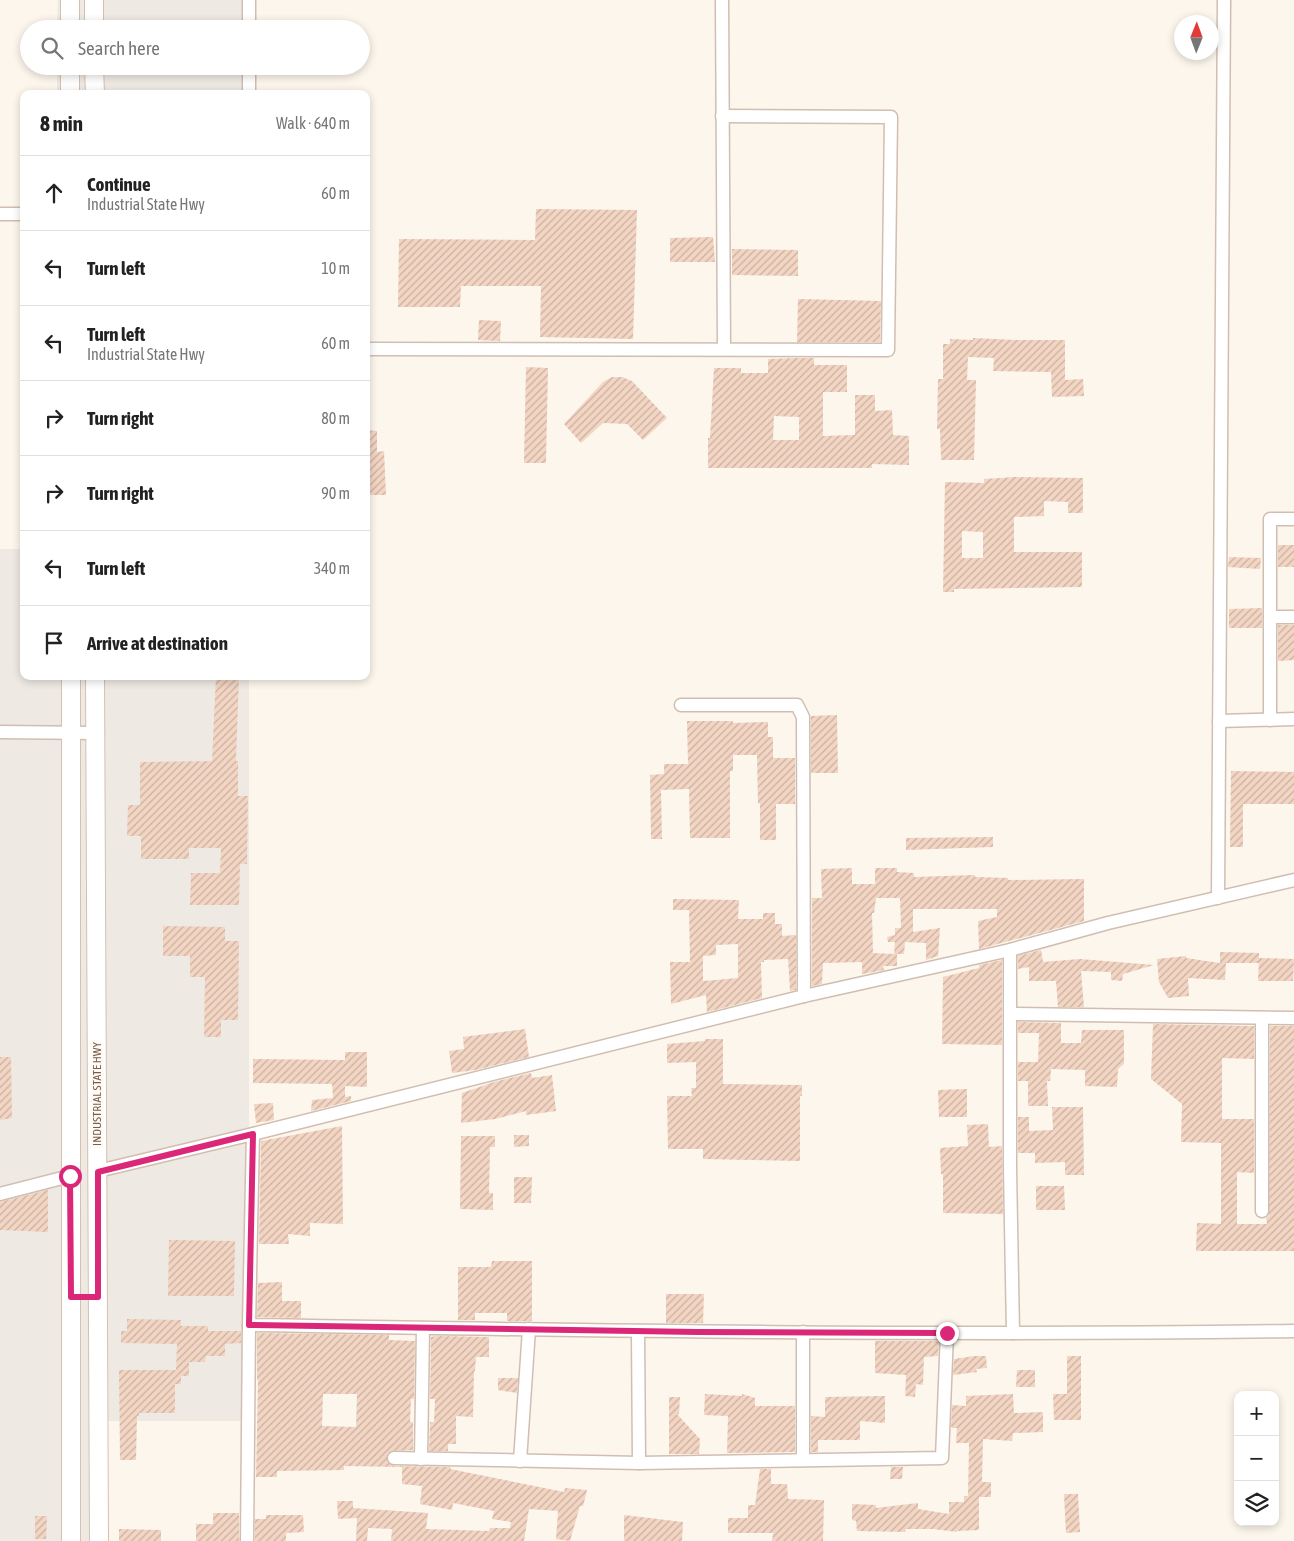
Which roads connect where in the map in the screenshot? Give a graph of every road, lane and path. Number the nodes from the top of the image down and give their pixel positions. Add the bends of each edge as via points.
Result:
1 (70, 0) edge
2 (94, 0) edge
3 (249, 0) edge
4 (722, 0) edge
5 (1224, 0) edge
6 (70, 20) edge
7 (94, 20) edge
8 (249, 20) edge
9 (70, 75) edge
10 (94, 75) edge
11 (249, 75) edge
12 (70, 90) edge
13 (95, 90) edge
14 (249, 90) edge
15 (722, 116) junction
16 (0, 214) edge
17 (20, 214) edge
18 (370, 349) edge
19 (724, 349) junction
20 (1294, 519) edge
21 (1270, 617) junction
22 (1294, 617) edge
23 (71, 680) edge
24 (95, 680) edge
25 (681, 705) dead end
26 (1294, 719) edge
27 (1270, 720) junction
28 (1219, 721) junction
29 (0, 732) edge
30 (71, 733) junction
31 (94, 733) junction
32 (1294, 880) edge
33 (1218, 898) junction
34 (1010, 950) junction
35 (804, 996) junction
36 (1011, 1014) junction
37 (1262, 1018) junction
38 (1294, 1018) edge
39 (97, 1045) junction
40 (70, 1046) junction
41 (253, 1134) junction
42 (98, 1172) junction
43 (70, 1176) junction
44 (0, 1194) edge
45 (1262, 1211) dead end
46 (71, 1297) junction
47 (98, 1297) junction
48 (249, 1325) junction
49 (423, 1328) junction
50 (529, 1330) junction
51 (1294, 1330) edge
52 (638, 1331) junction
53 (803, 1332) junction
54 (947, 1333) junction
55 (1013, 1333) junction
56 (394, 1458) dead end
57 (421, 1459) junction
58 (803, 1460) junction
59 (520, 1461) junction
60 (638, 1463) junction
61 (70, 1541) edge
62 (99, 1541) edge
63 (247, 1541) edge

1 - 6 main road
2 - 7 main road
3 - 8 street
4 - 15 street
5 - 28 street
9 - 12 main road
10 - 13 main road
11 - 14 street
15 - 19 street
15 - 19 street via 891,117 888,350
16 - 17 street
18 - 19 street
20 - 21 street via 1270,520
21 - 22 street
21 - 27 street
23 - 30 main road
24 - 31 main road, INDUSTRIAL STATE HWY
25 - 35 street via 797,705 802,717
26 - 27 street
27 - 28 street
28 - 33 street
29 - 30 street
30 - 31 street
30 - 40 main road
31 - 39 main road, INDUSTRIAL STATE HWY
32 - 33 street
33 - 34 street
34 - 35 street
34 - 36 street
35 - 41 street
36 - 37 street
36 - 55 street
37 - 38 street
37 - 45 street
39 - 40 main road
39 - 42 main road, INDUSTRIAL STATE HWY
40 - 43 main road
41 - 42 street
41 - 48 street
42 - 47 main road, INDUSTRIAL STATE HWY
43 - 44 street
43 - 46 main road
46 - 47 main road
46 - 61 main road
47 - 62 main road, INDUSTRIAL STATE HWY
48 - 49 street
48 - 63 street
49 - 50 street
49 - 57 street
50 - 52 street
50 - 59 street
51 - 55 street
52 - 53 street
52 - 60 street
53 - 54 street
53 - 58 street
54 - 55 street
54 - 58 street via 942,1458
56 - 57 street
57 - 59 street
58 - 60 street
59 - 60 street

